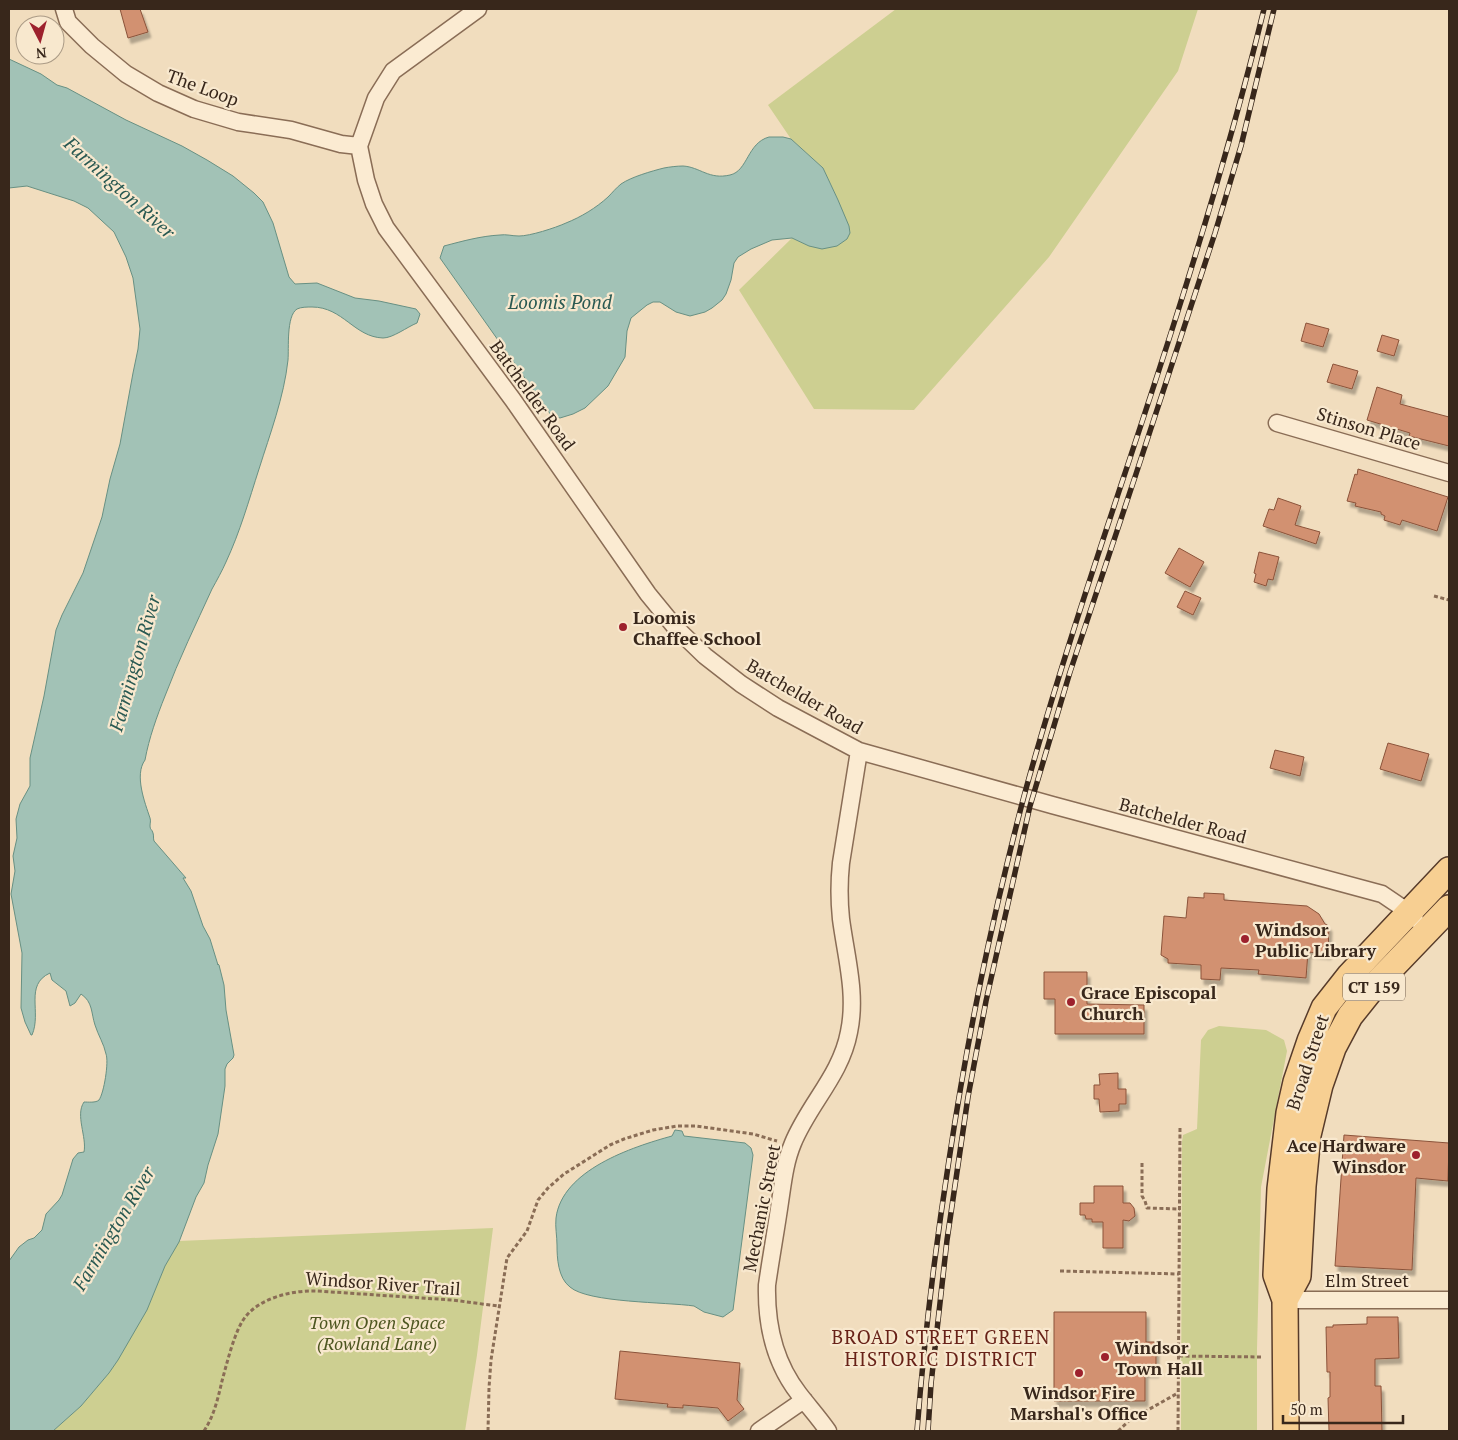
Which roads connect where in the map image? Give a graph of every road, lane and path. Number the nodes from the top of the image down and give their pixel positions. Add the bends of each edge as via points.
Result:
1 (64, 9) edge
2 (478, 9) edge
3 (359, 146) junction
4 (1278, 423) dead end
5 (1449, 473) edge
6 (1434, 596) dead end
7 (1449, 600) edge
8 (859, 751) junction
9 (1449, 870) edge
10 (1449, 908) edge
11 (1410, 912) junction
12 (1425, 934) junction
13 (1322, 1044) junction
14 (1180, 1127) dead end
15 (792, 1146) junction
16 (1142, 1163) dead end
17 (1180, 1209) junction
18 (1060, 1271) dead end
19 (1179, 1274) junction
20 (1285, 1300) junction
21 (1449, 1300) edge
22 (498, 1306) junction
23 (1179, 1356) junction
24 (1262, 1357) dead end
25 (1178, 1393) junction
26 (804, 1400) junction
27 (204, 1431) edge
28 (488, 1431) edge
29 (759, 1431) edge
30 (828, 1431) edge
31 (1118, 1431) edge
32 (1178, 1431) edge
33 (1286, 1431) edge

1 - 3 street, The Loop via 68,22 92,46 126,74 158,93 194,109 238,122
2 - 3 street via 393,71 376,98
3 - 8 street, Batchelder Road via 366,180 386,228 674,626 740,684
4 - 5 street, Stinson Place
6 - 7 path
8 - 11 street, Batchelder Road via 1382,894
8 - 15 street, Mechanic Street via 839,880 840,914 852,992 850,1030 837,1069 806,1117
9 - 11 main road, Broad Street / CT 159
10 - 12 main road, Broad Street / CT 159
11 - 12 street, Batchelder Road
11 - 13 main road, Broad Street / CT 159 via 1350,975 1324,1008
12 - 13 main road, Broad Street / CT 159
13 - 20 main road, Broad Street / CT 159 via 1320,1085 1300,1113 1308,1135 1298,1276
14 - 17 path
15 - 22 path via 753,1134 696,1126 653,1130 610,1145 564,1174 538,1200 527,1231 507,1258
15 - 26 street, Mechanic Street via 788,1154 766,1303 772,1341 779,1360
16 - 17 path via 1142,1196 1147,1208
17 - 19 path
18 - 19 path
19 - 23 path
20 - 21 street, Elm Street
20 - 33 main road, Broad Street / CT 159
22 - 27 path, Windsor River Trail via 302,1290 278,1296 245,1316 229,1353 216,1406
22 - 28 path via 489,1375
23 - 24 path
23 - 25 path
25 - 31 path via 1130,1420
25 - 32 path
26 - 29 street
26 - 30 street, Mechanic Street

